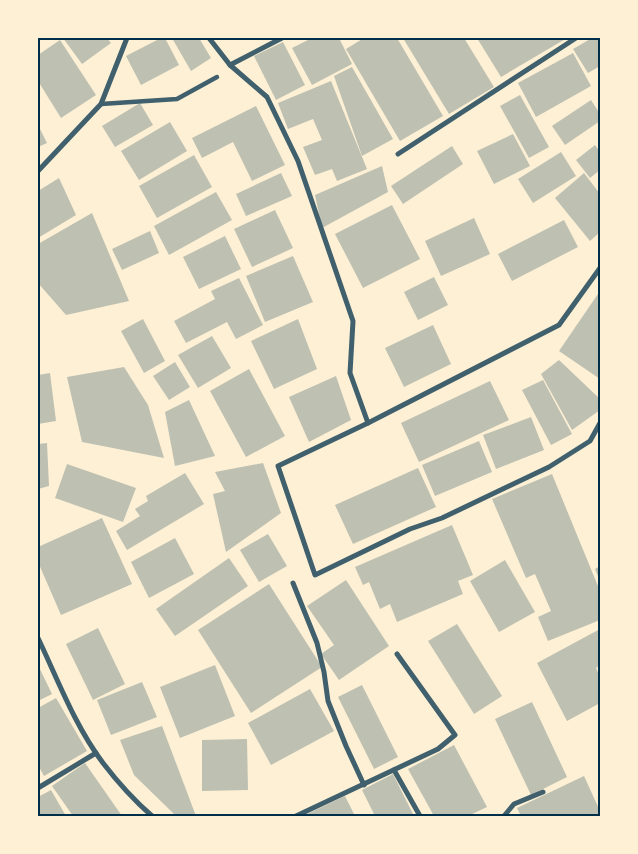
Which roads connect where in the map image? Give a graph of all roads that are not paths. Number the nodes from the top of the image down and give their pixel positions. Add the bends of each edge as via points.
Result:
1 (127, 38) edge
2 (209, 38) edge
3 (282, 38) edge
4 (576, 38) edge
5 (230, 66) junction
6 (217, 77) dead end
7 (102, 104) junction
8 (398, 154) dead end
9 (38, 171) edge
10 (600, 268) edge
11 (368, 423) junction
12 (600, 423) edge
13 (293, 583) dead end
14 (38, 638) edge
15 (397, 654) dead end
16 (96, 753) junction
17 (394, 770) junction
18 (364, 785) junction
19 (38, 788) edge
20 (543, 792) dead end
21 (152, 816) edge
22 (296, 816) edge
23 (420, 816) edge
24 (504, 816) edge

1 - 7 street
2 - 5 street
3 - 5 street
4 - 8 street
5 - 11 street via 267,97 298,161 353,321 350,373
6 - 7 street via 177,99
7 - 9 street
10 - 11 street via 559,325
11 - 12 street via 278,466 315,575 549,467 590,441
13 - 18 street via 317,644 328,701
14 - 16 street via 80,727
15 - 17 street via 455,735 438,749
16 - 19 street
16 - 21 street
17 - 18 street
17 - 23 street
18 - 22 street
20 - 24 street via 514,804

